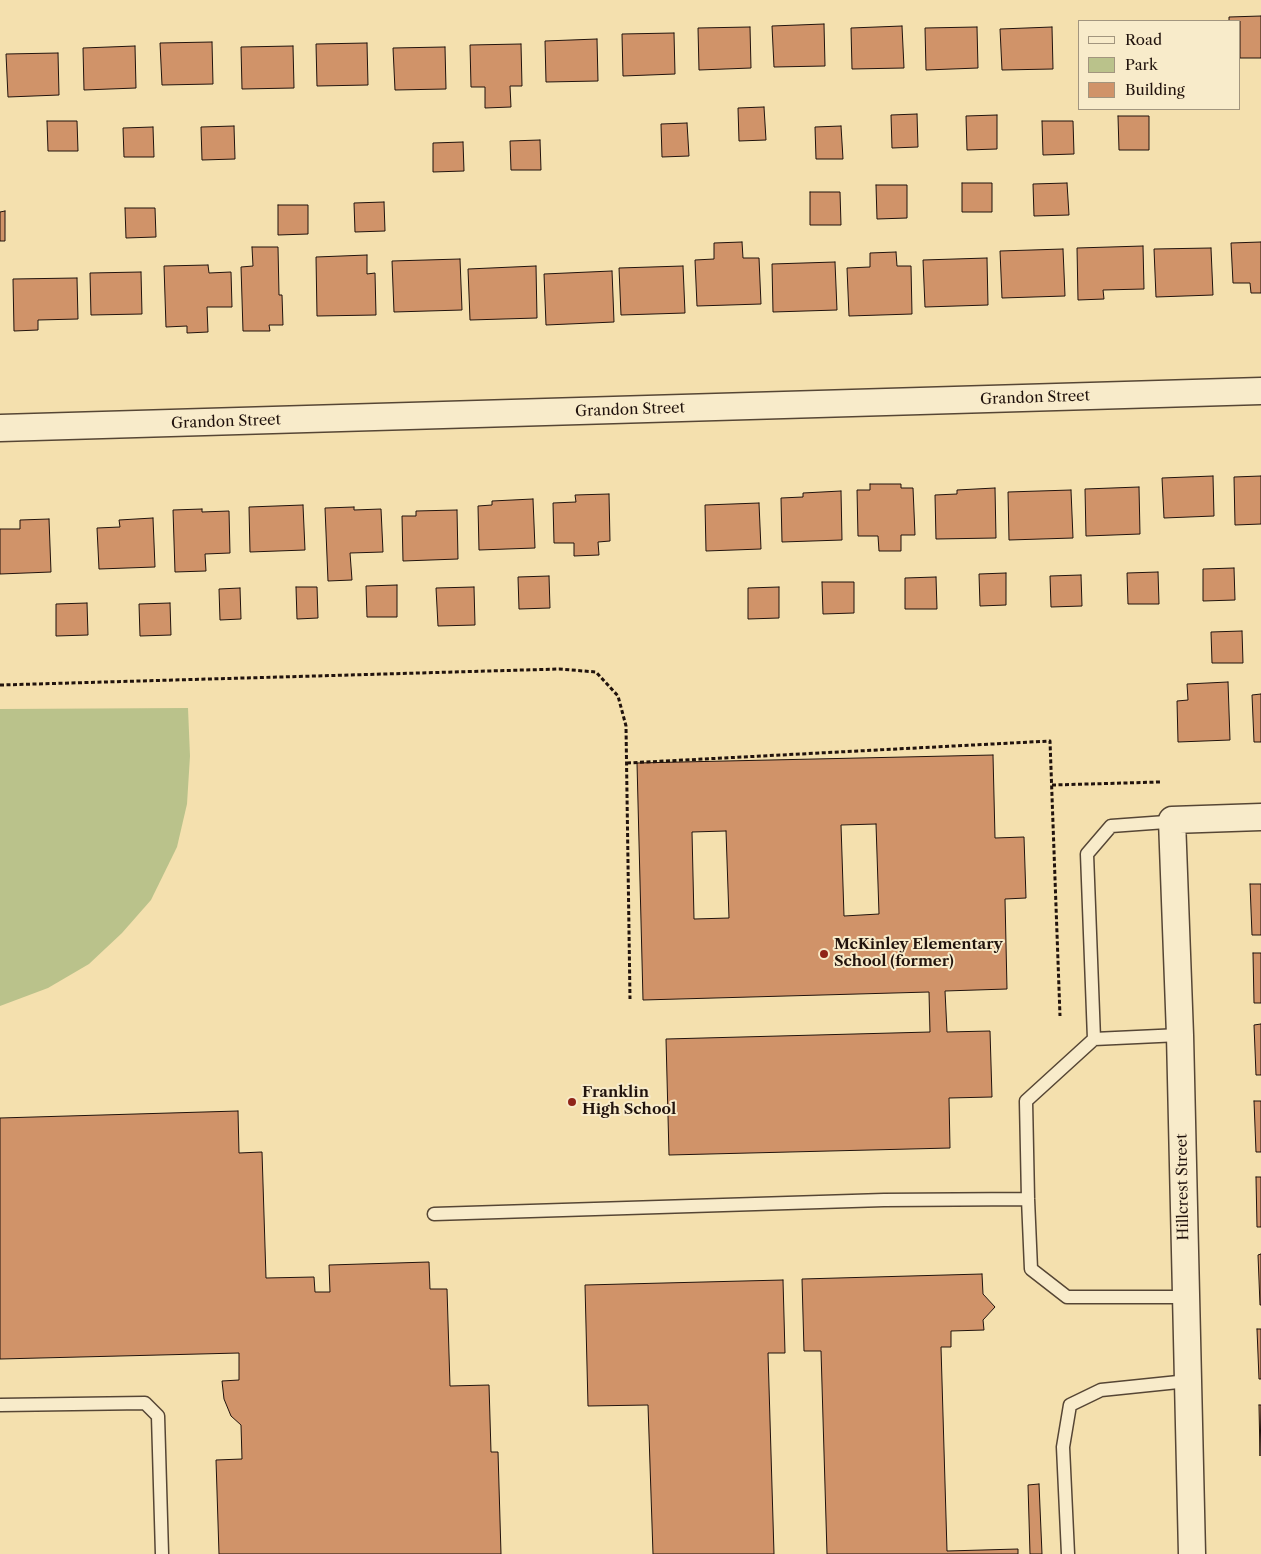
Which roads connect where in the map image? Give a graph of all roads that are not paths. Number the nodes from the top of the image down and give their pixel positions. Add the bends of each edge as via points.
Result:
1 (1261, 391) edge
2 (0, 428) edge
3 (1261, 817) edge
4 (1160, 822) junction
5 (1180, 1035) junction
6 (1094, 1039) junction
7 (1028, 1199) junction
8 (434, 1214) dead end
9 (1186, 1297) junction
10 (1188, 1381) junction
11 (0, 1405) edge
12 (162, 1554) edge
13 (1068, 1554) edge
14 (1192, 1554) edge

1 - 2 street, Grandon Street
3 - 4 street
4 - 5 street, Hillcrest Street
4 - 6 lane via 1111,826 1087,854
5 - 6 lane
5 - 9 street, Hillcrest Street
6 - 7 lane via 1026,1101
7 - 8 lane via 884,1200
7 - 9 lane via 1031,1269 1067,1297
9 - 10 street, Hillcrest Street
10 - 13 lane via 1101,1390 1070,1405 1063,1447
10 - 14 street, Hillcrest Street
11 - 12 lane via 145,1403 158,1416

